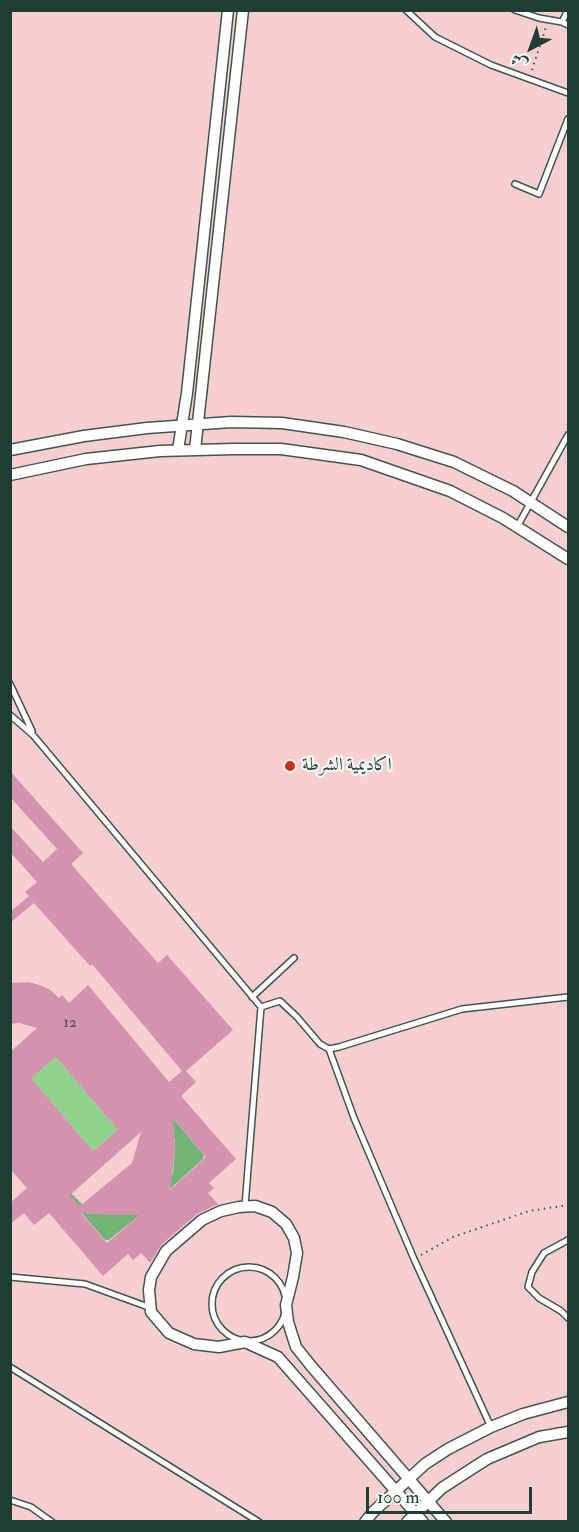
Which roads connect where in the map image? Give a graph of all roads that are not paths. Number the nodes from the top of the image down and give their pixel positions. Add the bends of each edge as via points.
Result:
1 (228, 10) edge
2 (243, 10) edge
3 (406, 10) edge
4 (515, 10) edge
5 (568, 10) edge
6 (562, 22) junction
7 (568, 25) edge
8 (568, 93) edge
9 (568, 118) edge
10 (515, 184) dead end
11 (198, 424) junction
12 (182, 426) junction
13 (568, 435) edge
14 (10, 450) edge
15 (178, 450) junction
16 (195, 450) junction
17 (10, 475) edge
18 (531, 502) junction
19 (518, 527) junction
20 (568, 527) edge
21 (568, 559) edge
22 (10, 684) edge
23 (10, 715) edge
24 (33, 735) junction
25 (294, 958) dead end
26 (252, 997) junction
27 (568, 997) edge
28 (261, 1007) junction
29 (328, 1049) junction
30 (245, 1206) junction
31 (568, 1240) edge
32 (10, 1277) edge
33 (285, 1305) junction
34 (151, 1308) junction
35 (568, 1318) edge
36 (245, 1341) junction
37 (10, 1367) edge
38 (568, 1402) edge
39 (491, 1427) junction
40 (568, 1432) edge
41 (409, 1479) junction
42 (396, 1491) junction
43 (10, 1500) edge
44 (428, 1501) junction
45 (419, 1517) edge
46 (52, 1521) edge
47 (259, 1521) edge
48 (365, 1521) edge
49 (407, 1521) edge
50 (446, 1521) edge

1 - 12 street
2 - 11 street
3 - 8 lane via 435,37 491,65
4 - 6 lane
5 - 6 lane
6 - 7 lane
9 - 10 lane via 539,194
11 - 12 street
11 - 16 street
11 - 18 street via 282,423 397,444 454,462
12 - 14 street via 84,436
12 - 15 street
13 - 18 lane
15 - 16 street
15 - 17 street via 86,459
16 - 19 street via 280,449 361,460 450,491
18 - 19 lane
18 - 20 street
19 - 21 street
22 - 24 lane
23 - 24 lane
24 - 26 lane
25 - 26 lane
26 - 28 lane
27 - 29 lane via 462,1009
28 - 29 lane via 280,1001
28 - 30 lane
29 - 39 lane via 414,1259
30 - 33 street via 272,1212 294,1238 297,1253
30 - 34 street via 202,1220 166,1251 151,1278
31 - 35 lane via 544,1253 528,1287
32 - 34 lane via 85,1284
33 - 36 lane via 279,1327 267,1337 252,1343
33 - 36 lane via 279,1282 268,1272 252,1267 223,1276 214,1288 213,1319 223,1332
33 - 41 street via 296,1347
34 - 36 street via 169,1333 194,1344 219,1347
36 - 42 street via 278,1357
37 - 47 lane
38 - 39 street
39 - 41 street via 448,1449
40 - 44 street via 539,1437 487,1459
41 - 42 street
41 - 44 street
42 - 45 street
42 - 48 street
43 - 46 lane via 31,1507
44 - 45 street
44 - 50 street
45 - 49 street

